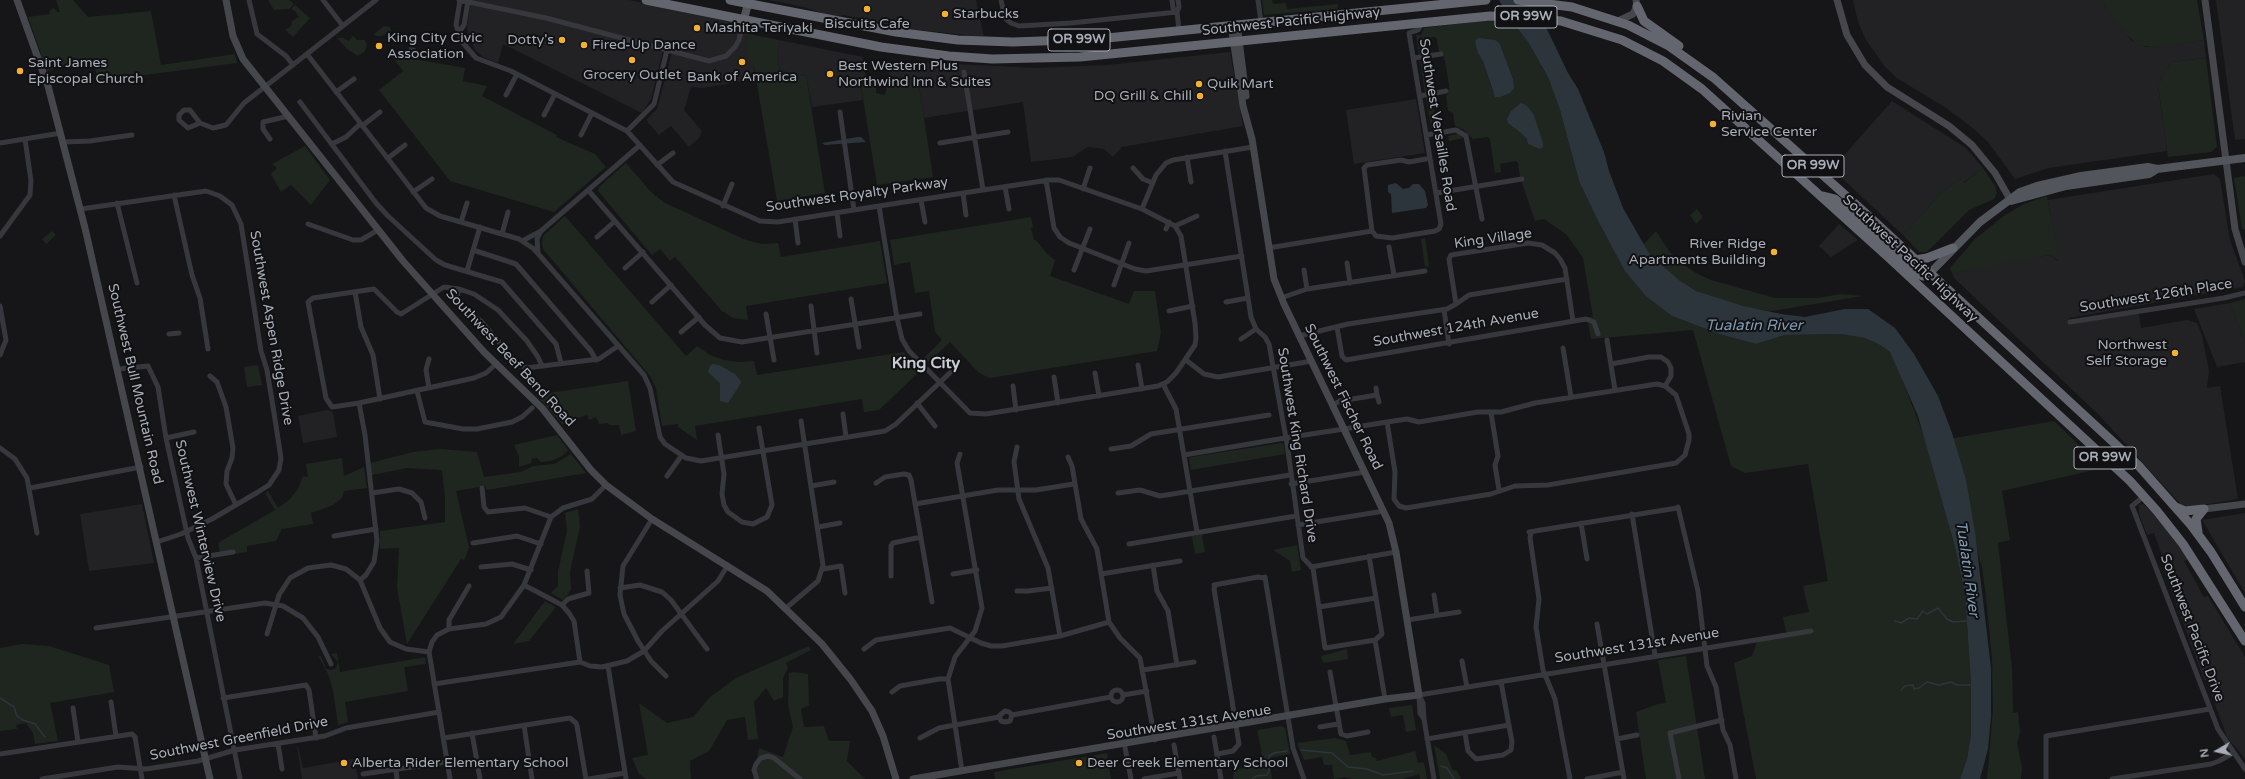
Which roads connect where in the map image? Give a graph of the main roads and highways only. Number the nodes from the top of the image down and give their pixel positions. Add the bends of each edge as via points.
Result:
1 (17, 0) edge
2 (226, 0) edge
3 (646, 0) edge
4 (730, 0) edge
5 (1486, 0) edge
6 (1518, 0) edge
7 (1837, 0) edge
8 (2205, 0) edge
9 (748, 2) edge
10 (1637, 3) edge
11 (744, 19) junction
12 (1618, 21) junction
13 (1234, 25) junction
14 (1236, 42) junction
15 (1669, 46) junction
16 (1654, 56) junction
17 (1693, 62) junction
18 (2245, 158) edge
19 (2226, 160) junction
20 (1822, 196) junction
21 (2011, 201) junction
22 (1953, 248) junction
23 (1915, 260) junction
24 (2245, 262) edge
25 (1930, 273) junction
26 (1927, 293) junction
27 (2245, 504) edge
28 (2175, 506) junction
29 (2204, 509) junction
30 (2199, 536) junction
31 (2245, 607) edge
32 (2245, 639) edge
33 (1419, 695) junction
34 (1335, 709) junction
35 (210, 779) edge
36 (896, 779) edge
37 (913, 779) edge

1 - 35 main road, Southwest Bull Mountain Road via 48,86 80,209
2 - 36 main road, Southwest Beef Bend Road via 235,44 243,59 378,230 496,364 542,408 606,485 652,519 767,591 822,644 864,698 883,736
3 - 11 highway, Southwest Pacific Highway / OR 99W
4 - 9 highway, Southwest Pacific Highway / OR 99W
5 - 13 highway, Southwest Pacific Highway / OR 99W
6 - 12 highway, Southwest Pacific Highway / OR 99W via 1561,5
7 - 21 main road via 1847,35 1865,65 1887,87 1950,126 1969,141 1990,166
8 - 19 main road
9 - 11 main road
9 - 13 highway, Southwest Pacific Highway / OR 99W via 896,32 990,42 1066,41
10 - 12 main road via 1630,16
10 - 17 highway via 1644,21 1682,48
11 - 14 highway, Southwest Pacific Highway / OR 99W via 881,47 977,58 1058,59
12 - 15 highway, Southwest Pacific Highway / OR 99W
13 - 14 main road, Southwest Fischer Road
14 - 16 highway, Southwest Pacific Highway / OR 99W via 1474,18 1523,17 1577,25 1622,40
14 - 33 main road, Southwest Fischer Road via 1274,279 1392,532
15 - 16 highway via 1660,47
15 - 17 highway, Southwest Pacific Highway / OR 99W
16 - 20 highway, Southwest Pacific Highway / OR 99W via 1702,89
17 - 23 highway, Southwest Pacific Highway / OR 99W via 1747,107
18 - 19 main road
19 - 21 main road via 2157,169 2149,174 2066,186
19 - 24 main road via 2236,232
20 - 25 highway via 1835,199 1917,274 1923,276
20 - 26 highway, Southwest Pacific Highway / OR 99W
21 - 22 main road via 1987,216
22 - 23 highway
22 - 25 main road
23 - 25 highway, Southwest Pacific Highway / OR 99W
25 - 26 highway via 1925,283
25 - 28 highway, Southwest Pacific Highway / OR 99W via 2126,454
26 - 32 highway, Southwest Pacific Highway / OR 99W via 2144,496 2192,557
27 - 29 main road
28 - 29 highway via 2187,511
28 - 30 highway, Southwest Pacific Highway / OR 99W
29 - 30 highway via 2196,519
30 - 31 highway, Southwest Pacific Highway / OR 99W
33 - 34 main road, Southwest 131st Avenue
33 - 34 main road, Southwest 131st Avenue
34 - 37 main road, Southwest 131st Avenue via 1124,745 979,766

